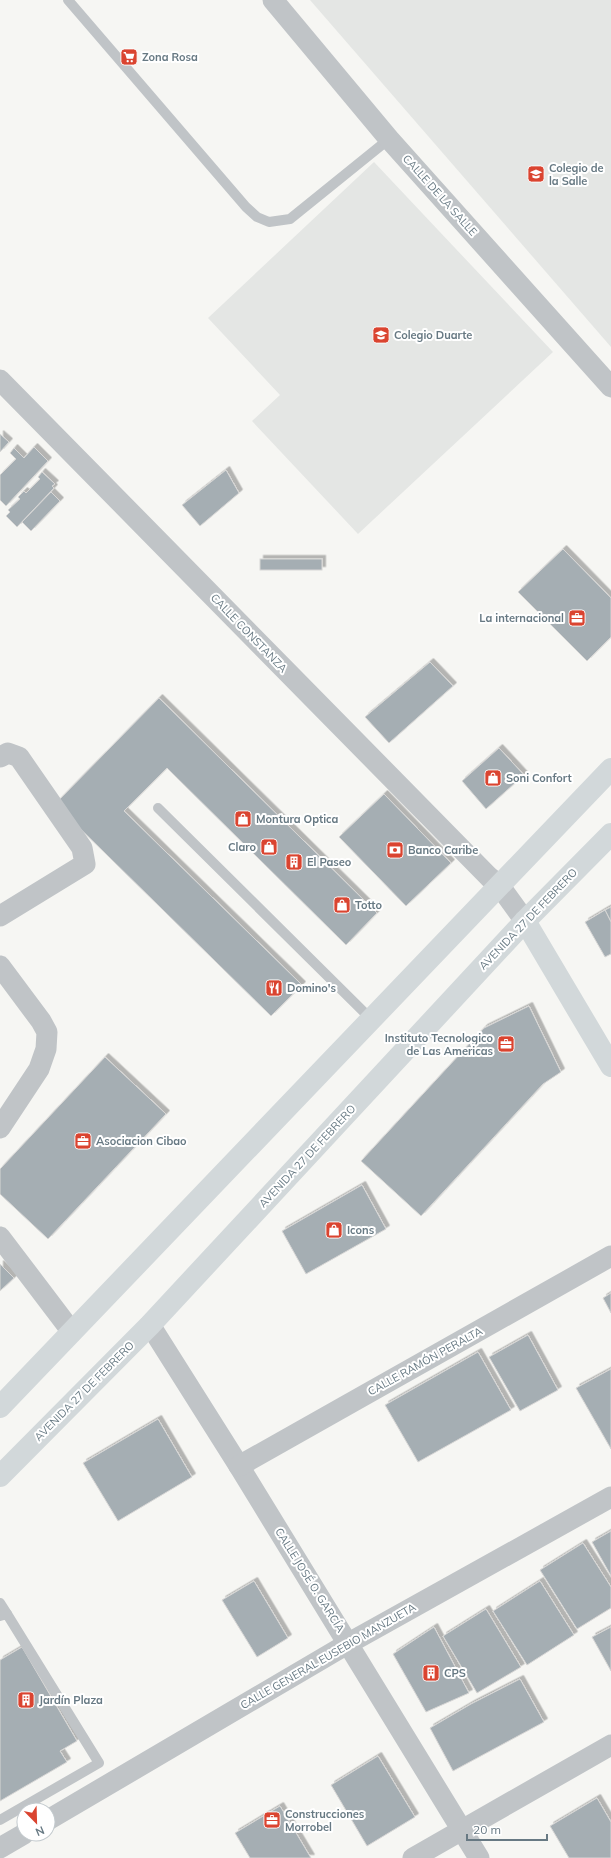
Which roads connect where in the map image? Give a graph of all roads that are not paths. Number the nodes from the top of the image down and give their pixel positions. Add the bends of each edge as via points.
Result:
1 (68, 0) edge
2 (274, 0) edge
3 (389, 139) junction
4 (0, 380) edge
5 (611, 387) edge
6 (0, 757) edge
7 (611, 769) edge
8 (158, 808) dead end
9 (611, 834) edge
10 (499, 885) junction
11 (0, 916) edge
12 (525, 921) junction
13 (0, 966) edge
14 (372, 1020) junction
15 (611, 1066) edge
16 (0, 1128) edge
17 (0, 1237) edge
18 (611, 1256) edge
19 (150, 1325) junction
20 (72, 1332) junction
21 (0, 1407) edge
22 (240, 1466) junction
23 (0, 1476) edge
24 (611, 1497) edge
25 (0, 1603) edge
26 (3, 1615) edge
27 (349, 1643) junction
28 (611, 1745) edge
29 (56, 1815) edge
30 (0, 1820) edge
31 (462, 1829) junction
32 (16, 1839) edge
33 (0, 1848) edge
34 (413, 1858) edge
35 (479, 1858) edge

1 - 3 lane via 257,218 269,222 290,219
2 - 3 street, CALLE DE LA SALLE
3 - 5 street, CALLE DE LA SALLE
4 - 10 street, CALLE CONSTANZA via 489,878
6 - 11 street via 8,753 19,757 82,848 85,864
7 - 10 main road
8 - 14 lane
9 - 12 main road, AVENIDA 27 DE FEBRERO
10 - 12 street, CALLE CONSTANZA
10 - 14 main road
12 - 15 main road
12 - 19 main road, AVENIDA 27 DE FEBRERO
13 - 16 street via 47,1032 46,1049 39,1069
14 - 20 main road
17 - 20 street
18 - 22 street, CALLE RAMÓN PERALTA
19 - 22 street, CALLE JOSÉ O. GARCÍA
19 - 23 main road, AVENIDA 27 DE FEBRERO
20 - 21 main road
22 - 27 street, CALLE JOSÉ O. GARCÍA
24 - 27 street, CALLE GENERAL EUSEBIO MANZUETA
25 - 26 lane
26 - 30 lane via 99,1763
27 - 29 street, CALLE GENERAL EUSEBIO MANZUETA
27 - 31 street, CALLE JOSÉ O. GARCÍA
28 - 31 street
31 - 34 street
31 - 35 street, CALLE JOSÉ O. GARCÍA
32 - 33 street

